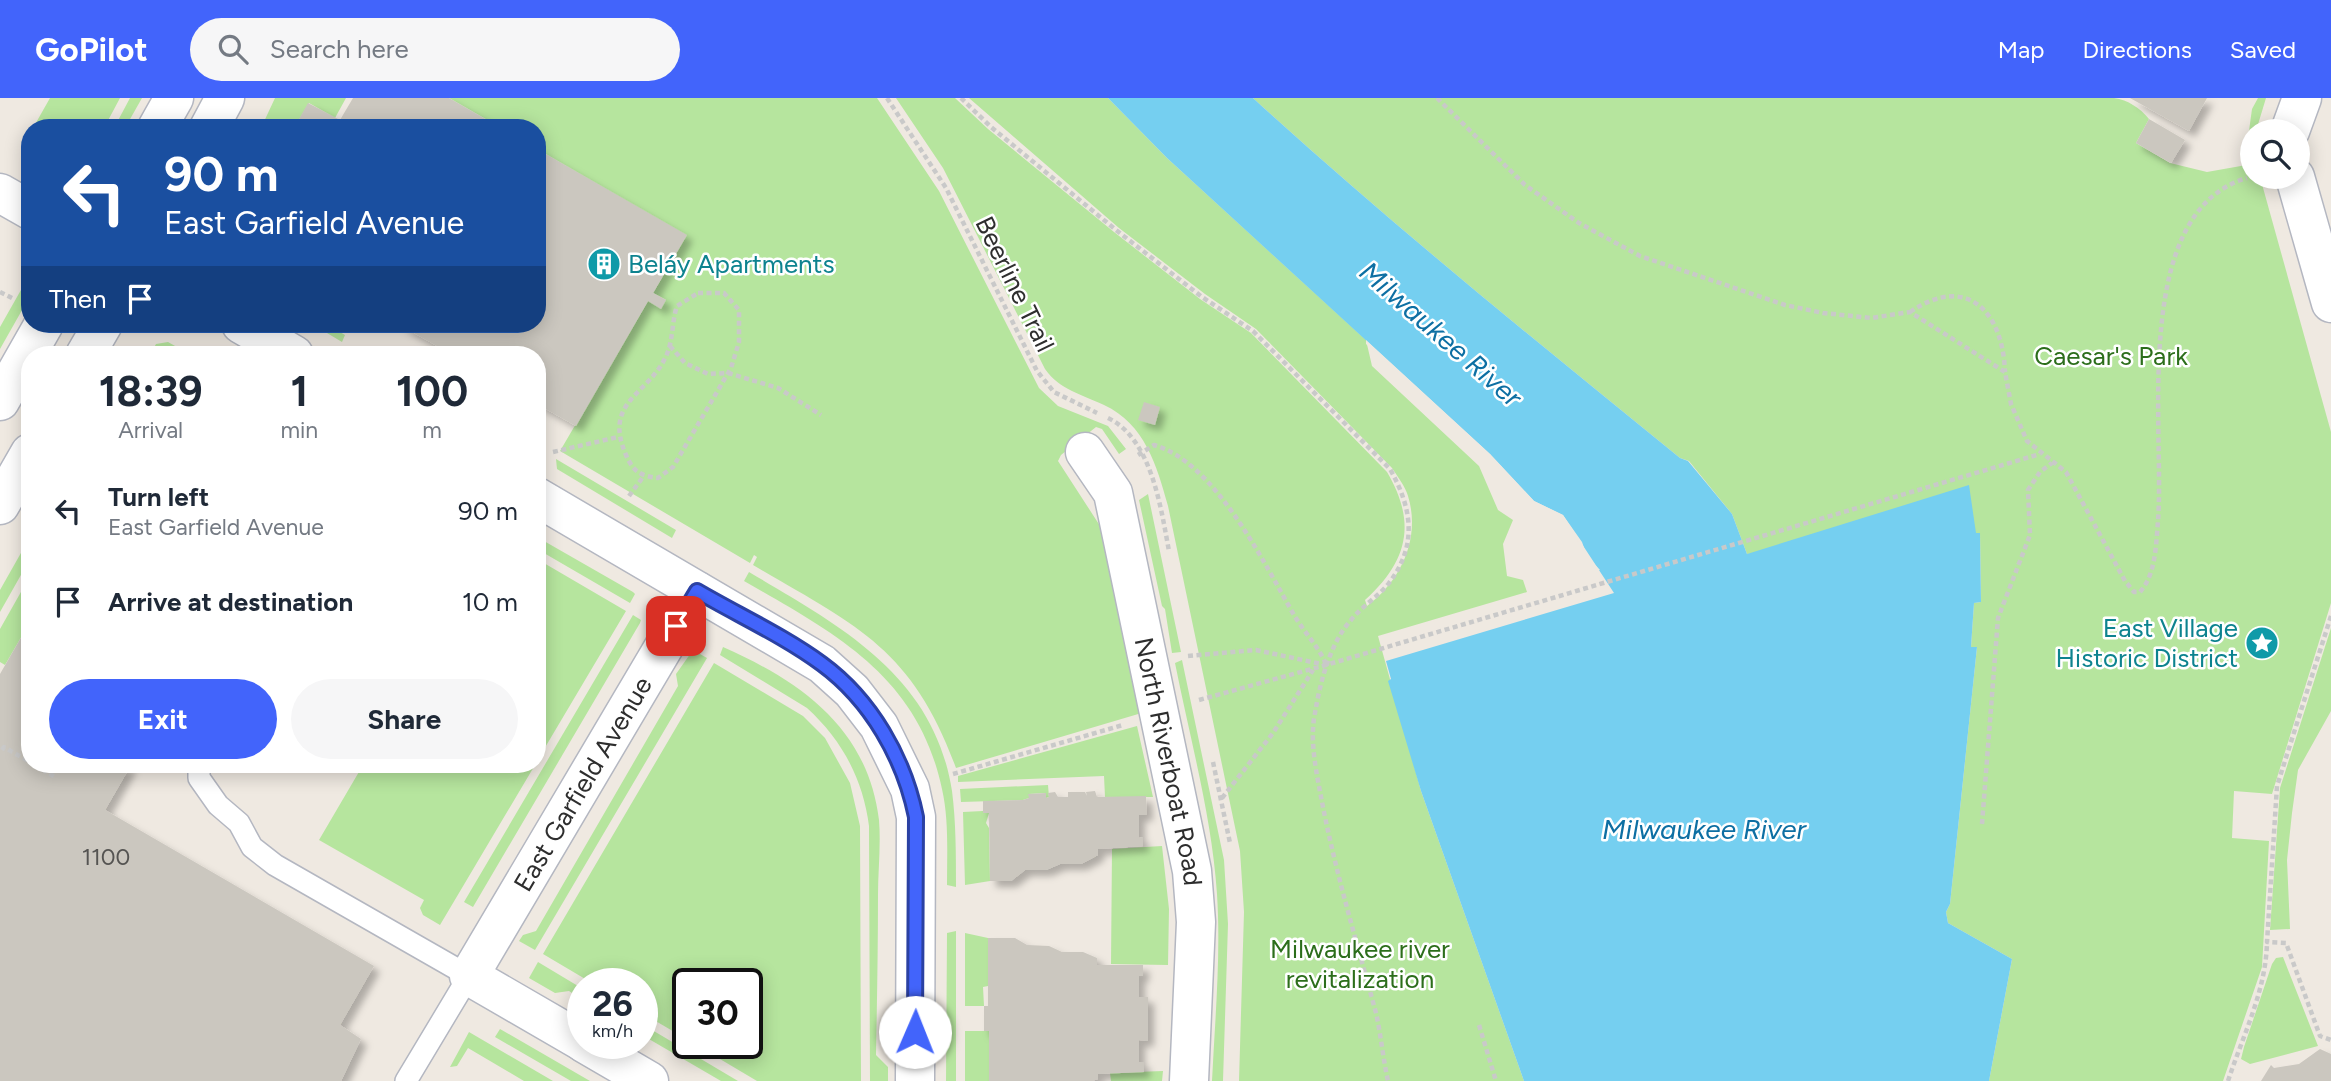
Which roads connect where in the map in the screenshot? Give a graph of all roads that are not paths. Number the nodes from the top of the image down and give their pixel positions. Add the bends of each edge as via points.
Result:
1 (174, 98) edge
2 (225, 98) edge
3 (2302, 98) edge
4 (161, 119) edge
5 (214, 119) edge
6 (2294, 119) edge
7 (2298, 189) edge
8 (0, 192) edge
9 (21, 205) edge
10 (2331, 303) edge
11 (256, 333) edge
12 (279, 346) edge
13 (21, 364) edge
14 (0, 401) edge
15 (1085, 452) dead end
16 (21, 469) edge
17 (546, 502) edge
18 (0, 505) edge
19 (697, 591) junction
20 (199, 773) edge
21 (468, 976) junction
22 (567, 1034) edge
23 (611, 1059) edge
24 (405, 1081) edge
25 (649, 1081) edge
26 (915, 1081) edge
27 (1189, 1081) edge

1 - 4 street
2 - 5 street
3 - 6 street
7 - 10 street
8 - 9 street
11 - 12 street
13 - 14 street
15 - 27 street, North Riverboat Road via 1113,493 1192,871 1196,922
16 - 18 street
17 - 19 street
19 - 21 street, East Garfield Avenue
19 - 26 street via 822,664 872,717 901,768 916,817
20 - 21 lane via 218,805 239,822 253,847 275,865
21 - 22 street
21 - 24 lane
23 - 25 street

